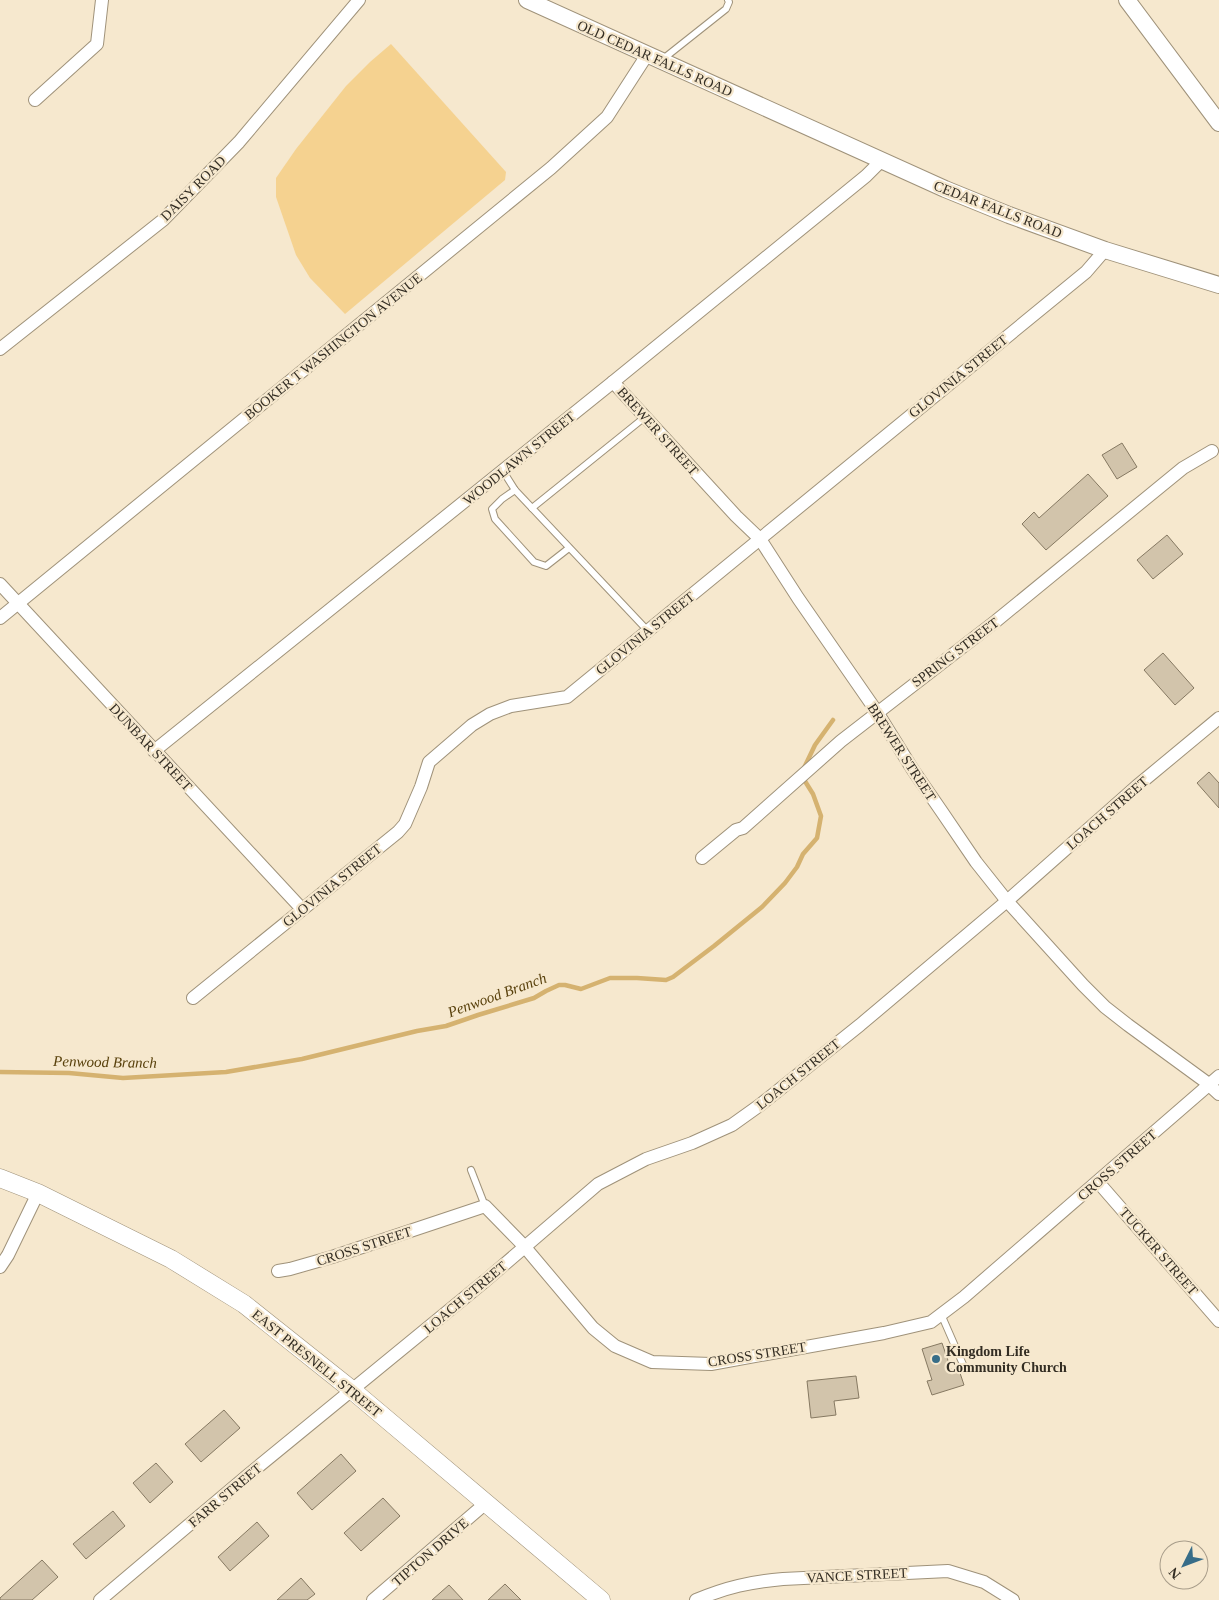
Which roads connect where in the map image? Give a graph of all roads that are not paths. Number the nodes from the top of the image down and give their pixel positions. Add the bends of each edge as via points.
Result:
1 (102, 0) edge
2 (360, 0) edge
3 (527, 0) edge
4 (728, 0) edge
5 (1136, 4) edge
6 (654, 58) junction
7 (35, 100) dead end
8 (783, 116) joint
9 (1219, 123) edge
10 (881, 161) junction
11 (1105, 250) junction
12 (1219, 285) edge
13 (0, 349) edge
14 (613, 382) junction
15 (645, 417) junction
16 (1212, 451) dead end
17 (503, 471) junction
18 (515, 490) junction
19 (532, 508) junction
20 (760, 539) junction
21 (569, 548) junction
22 (0, 584) edge
23 (18, 604) junction
24 (0, 618) edge
25 (648, 631) junction
26 (877, 712) junction
27 (1219, 718) edge
28 (154, 751) junction
29 (702, 858) dead end
30 (1007, 901) junction
31 (302, 909) junction
32 (193, 998) dead end
33 (1219, 1076) edge
34 (1209, 1085) junction
35 (1219, 1094) edge
36 (471, 1170) dead end
37 (0, 1178) edge
38 (1098, 1182) junction
39 (38, 1193) junction
40 (485, 1206) junction
41 (524, 1246) junction
42 (0, 1267) edge
43 (278, 1271) dead end
44 (941, 1314) junction
45 (1219, 1321) edge
46 (964, 1369) dead end
47 (352, 1390) junction
48 (486, 1503) junction
49 (100, 1600) edge
50 (373, 1600) edge
51 (600, 1600) edge
52 (696, 1600) edge
53 (1014, 1600) edge

1 - 7 street via 97,44
2 - 13 street, DAISY ROAD via 239,142 163,220
3 - 6 street, OLD CEDAR FALLS ROAD
4 - 6 lane via 726,9
5 - 9 street
6 - 8 street, OLD CEDAR FALLS ROAD
6 - 23 street, BOOKER T WASHINGTON AVENUE via 607,117 551,168
8 - 10 street, CEDAR FALLS ROAD
10 - 11 street, CEDAR FALLS ROAD via 1009,215
10 - 14 street, WOODLAWN STREET
11 - 12 street, CEDAR FALLS ROAD
11 - 20 street, GLOVINIA STREET via 1086,272
14 - 15 street, BREWER STREET
14 - 17 street, WOODLAWN STREET
15 - 19 lane
15 - 20 street, BREWER STREET
16 - 26 street, SPRING STREET via 1183,468 996,621
17 - 18 lane
17 - 28 street, WOODLAWN STREET
18 - 19 lane
18 - 21 lane via 492,509 494,518 534,562 546,566
19 - 21 lane
20 - 25 street, GLOVINIA STREET
20 - 26 street, BREWER STREET
21 - 25 lane
22 - 23 street, DUNBAR STREET
23 - 24 street, BOOKER T WASHINGTON AVENUE
23 - 28 street, DUNBAR STREET
25 - 31 street, GLOVINIA STREET via 568,697 511,706 472,725 429,762 406,824
26 - 29 street, SPRING STREET via 742,828
26 - 30 street, BREWER STREET via 976,862
27 - 30 street, LOACH STREET
28 - 31 street, DUNBAR STREET
30 - 34 street, BREWER STREET via 1106,1007
30 - 41 street, LOACH STREET via 747,1115 692,1143 629,1166 598,1184
31 - 32 street, GLOVINIA STREET
33 - 34 street, CROSS STREET
34 - 35 street, BREWER STREET
34 - 38 street, CROSS STREET
36 - 40 lane
37 - 39 main road, EAST PRESNELL STREET
38 - 44 street, CROSS STREET
38 - 45 street, TUCKER STREET
39 - 42 street
39 - 47 main road, EAST PRESNELL STREET via 171,1259 244,1304
40 - 41 street, CROSS STREET
40 - 43 street, CROSS STREET via 332,1257
41 - 44 street, CROSS STREET via 593,1328 615,1346 652,1362 711,1364 884,1333 931,1322
41 - 47 street, LOACH STREET
44 - 46 lane
47 - 48 main road, EAST PRESNELL STREET
47 - 49 street, FARR STREET
48 - 50 street, TIPTON DRIVE
48 - 51 main road, EAST PRESNELL STREET
52 - 53 street, VANCE STREET via 757,1581 948,1571 984,1582

